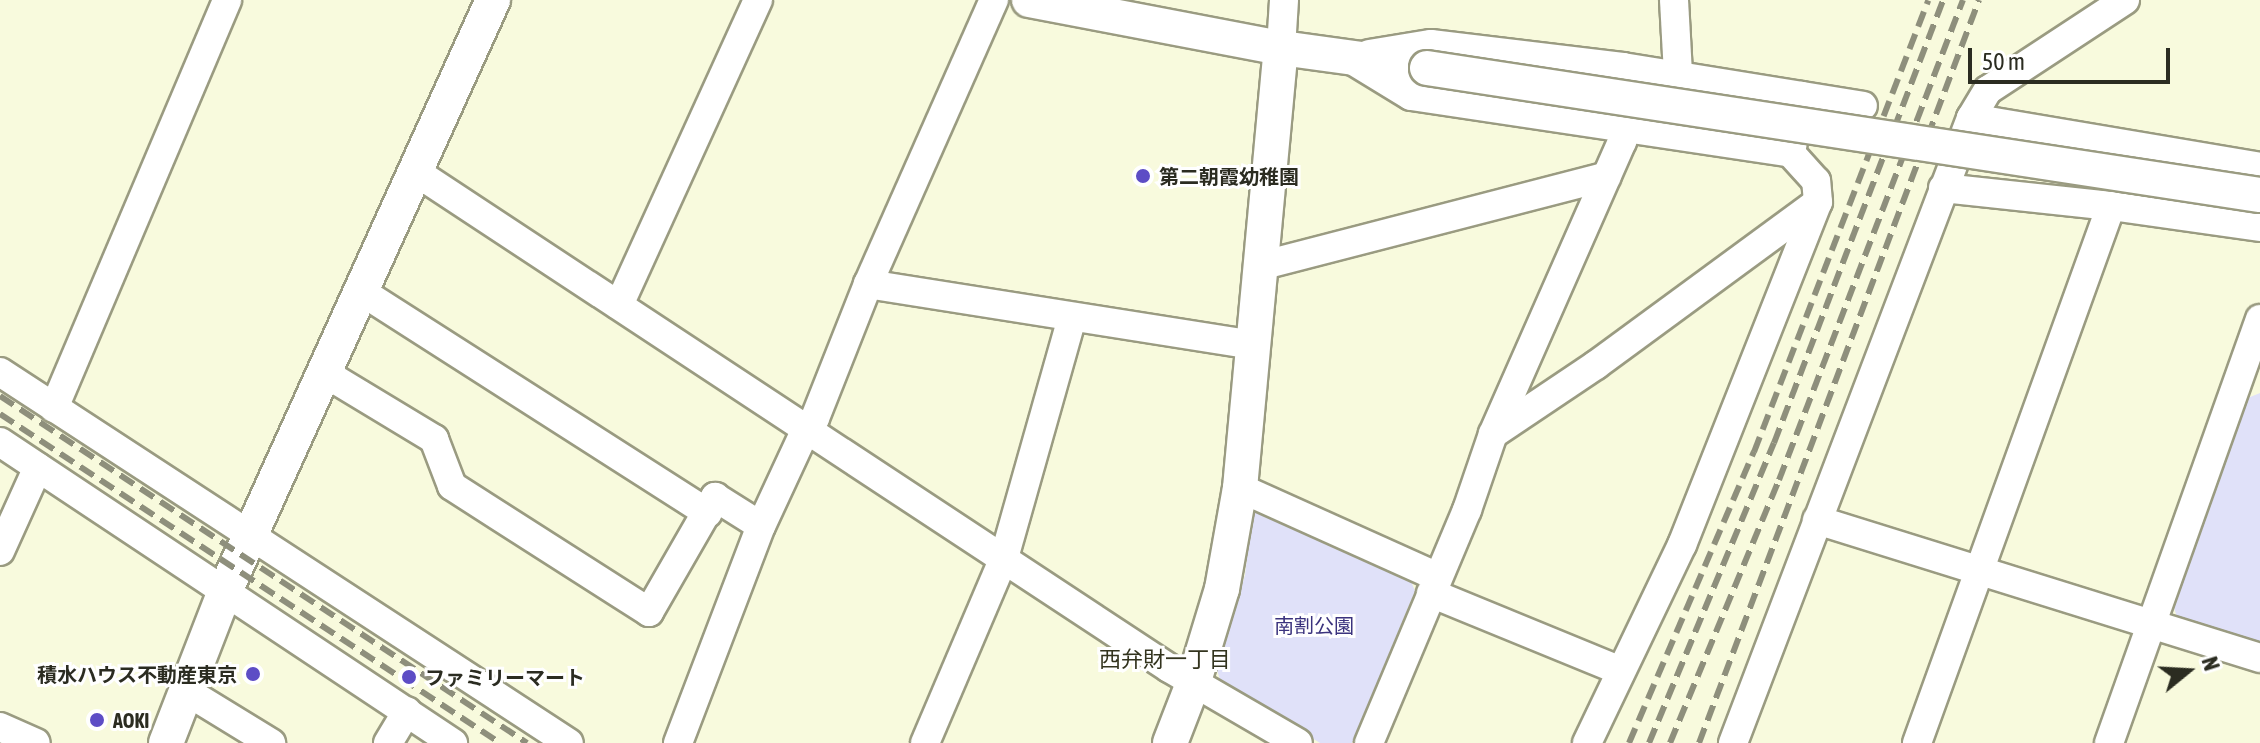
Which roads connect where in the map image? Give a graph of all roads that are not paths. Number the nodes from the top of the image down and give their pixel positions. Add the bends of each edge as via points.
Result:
1 (227, 0) edge
2 (493, 0) edge
3 (758, 0) edge
4 (994, 0) edge
5 (1029, 0) edge
6 (1284, 0) edge
7 (1674, 0) edge
8 (2125, 0) edge
9 (1281, 48) junction
10 (1348, 57) junction
11 (1623, 67) junction
12 (1678, 75) junction
13 (1801, 96) junction
14 (1863, 106) dead end
15 (1971, 118) junction
16 (1627, 128) junction
17 (1791, 153) junction
18 (2260, 167) edge
19 (416, 172) junction
20 (1607, 176) junction
21 (1943, 188) junction
22 (2260, 195) edge
23 (1818, 202) junction
24 (2111, 206) junction
25 (2260, 227) edge
26 (1260, 266) junction
27 (868, 284) junction
28 (359, 290) junction
29 (619, 305) junction
30 (1072, 317) junction
31 (2260, 319) edge
32 (1253, 345) junction
33 (0, 372) edge
34 (323, 372) junction
35 (2250, 378) edge
36 (54, 408) junction
37 (807, 427) junction
38 (1493, 434) junction
39 (0, 442) edge
40 (38, 467) junction
41 (1240, 488) junction
42 (708, 513) junction
43 (1817, 520) junction
44 (761, 526) junction
45 (251, 533) junction
46 (0, 551) edge
47 (1004, 558) junction
48 (1977, 572) junction
49 (1434, 585) junction
50 (225, 591) junction
51 (2152, 626) junction
52 (2260, 658) edge
53 (1621, 671) junction
54 (1194, 681) junction
55 (186, 691) junction
56 (407, 711) junction
57 (0, 727) edge
58 (36, 743) edge
59 (166, 743) edge
60 (271, 743) edge
61 (388, 743) edge
62 (453, 743) edge
63 (569, 743) edge
64 (678, 743) edge
65 (925, 743) edge
66 (1170, 743) edge
67 (1298, 743) edge
68 (1369, 743) edge
69 (1587, 743) edge
70 (1733, 743) edge
71 (1917, 743) edge
72 (2109, 743) edge

1 - 36 street
2 - 19 street
3 - 29 street
4 - 27 street
5 - 9 street
6 - 9 street
7 - 12 street
8 - 15 street via 1988,90
9 - 10 street
9 - 26 street
10 - 11 street via 1431,44
10 - 16 street via 1411,96
10 - 22 street, bridge
11 - 12 street
11 - 16 street
12 - 13 street
13 - 14 street
13 - 17 street
15 - 18 street
15 - 21 street
16 - 17 street
16 - 20 street
17 - 23 street via 1816,181
19 - 28 street
19 - 29 street
20 - 26 street
20 - 38 street
21 - 24 street
21 - 43 street
23 - 38 street
23 - 53 street via 1682,545
24 - 25 street
24 - 48 street
26 - 32 street
27 - 30 street
27 - 37 street
28 - 34 street
28 - 42 street
29 - 37 street
30 - 32 street
30 - 47 street
31 - 35 street
32 - 41 street
33 - 36 street
34 - 42 street via 434,439 452,486 649,612
34 - 45 street
35 - 51 street
36 - 45 street
37 - 44 street
37 - 47 street
38 - 49 street
39 - 40 street
40 - 46 street
40 - 50 street
41 - 49 street
41 - 54 street via 1222,589
42 - 44 street via 715,497
43 - 48 street
43 - 70 street
44 - 64 street
45 - 50 street
45 - 63 street
47 - 54 street
47 - 65 street
48 - 51 street
48 - 71 street
49 - 53 street
49 - 68 street
50 - 55 street
50 - 56 street
51 - 52 street
51 - 72 street
53 - 69 street
54 - 66 street
54 - 67 street
55 - 59 street
55 - 60 street
56 - 61 street
56 - 62 street
57 - 58 street

